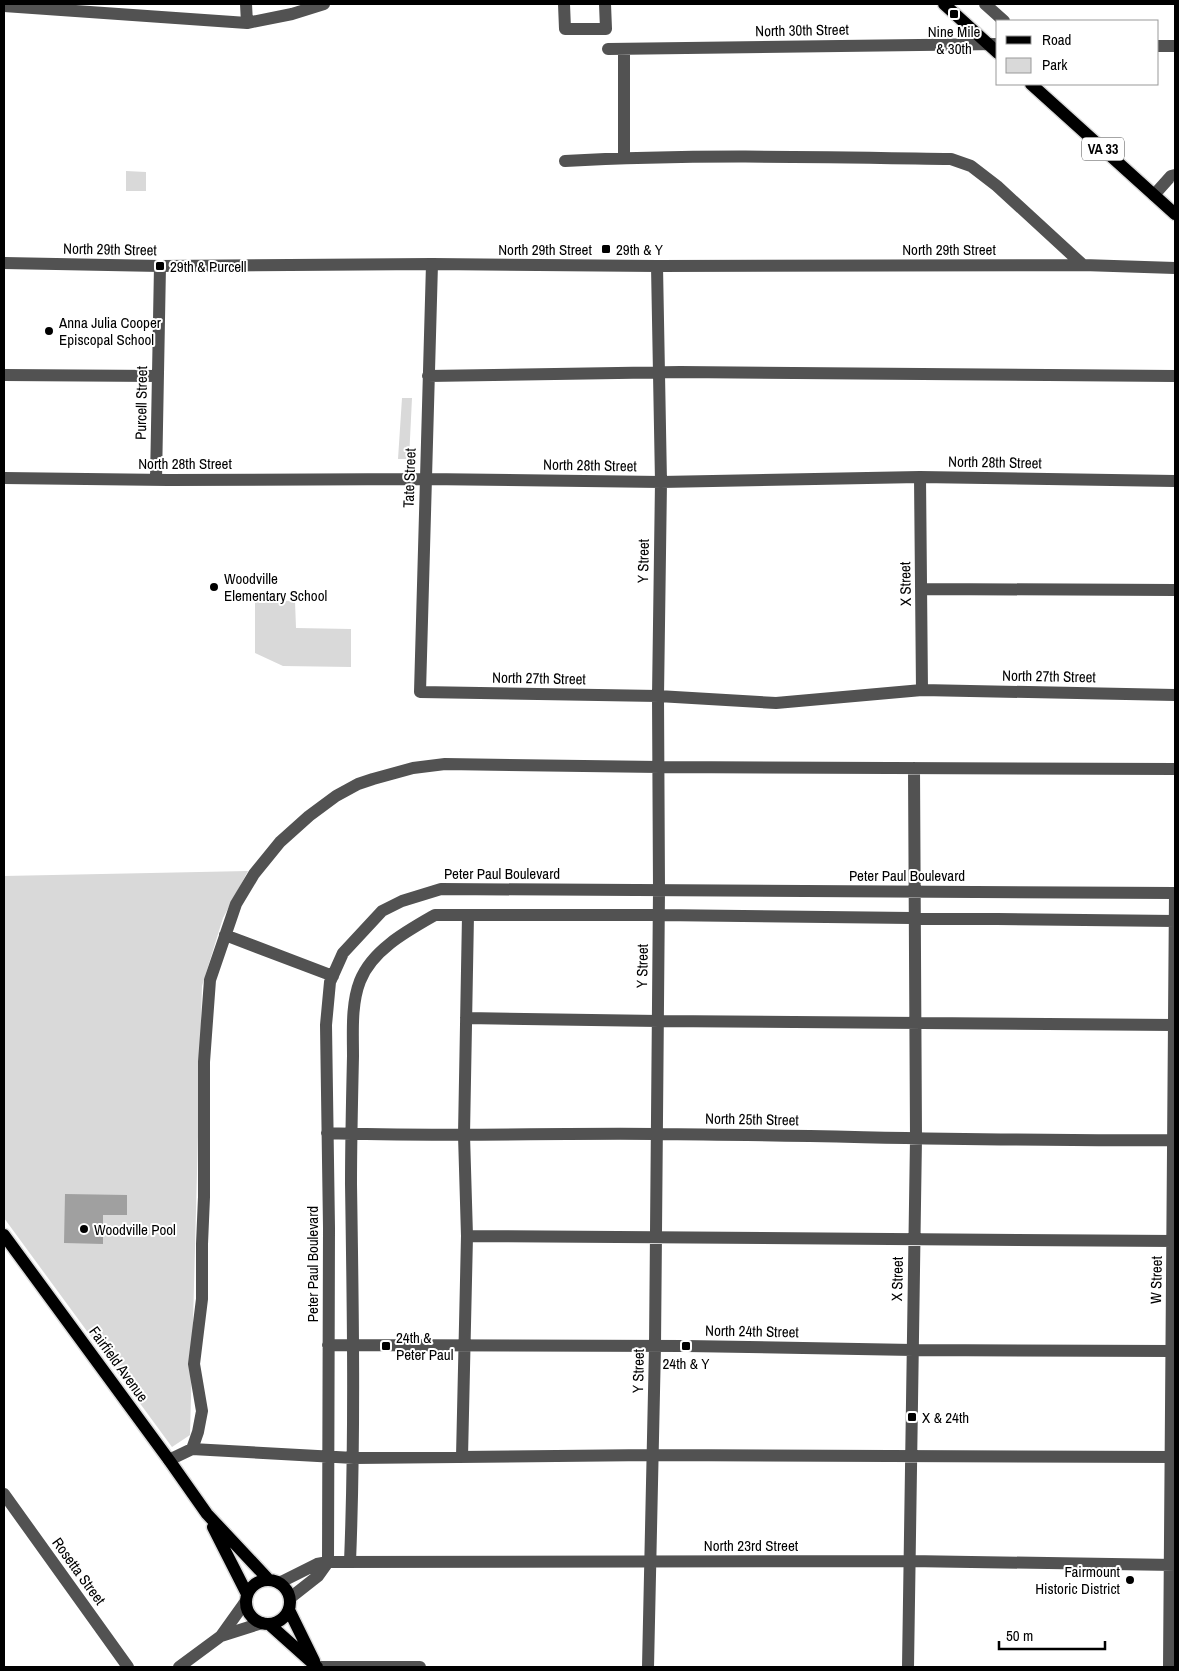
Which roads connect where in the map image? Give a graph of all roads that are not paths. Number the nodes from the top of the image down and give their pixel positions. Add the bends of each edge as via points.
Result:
1 (246, 4) edge
2 (324, 4) edge
3 (564, 4) edge
4 (605, 4) edge
5 (944, 4) edge
6 (985, 4) edge
7 (4, 6) edge
8 (1003, 20) edge
9 (247, 23) junction
10 (993, 44) edge
11 (1159, 46) edge
12 (1175, 46) edge
13 (608, 49) dead end
14 (624, 50) junction
15 (1032, 85) edge
16 (624, 158) junction
17 (565, 161) dead end
18 (1174, 177) edge
19 (1154, 195) junction
20 (1175, 214) edge
21 (4, 263) edge
22 (432, 264) junction
23 (1083, 265) junction
24 (160, 266) junction
25 (657, 266) junction
26 (1175, 268) edge
27 (658, 373) junction
28 (4, 376) edge
29 (158, 376) junction
30 (428, 376) junction
31 (1175, 376) edge
32 (920, 477) junction
33 (4, 478) edge
34 (425, 479) junction
35 (156, 480) junction
36 (1175, 481) edge
37 (661, 482) junction
38 (921, 589) junction
39 (1175, 590) edge
40 (922, 690) junction
41 (420, 692) joint
42 (1175, 695) edge
43 (658, 696) junction
44 (659, 767) junction
45 (914, 768) junction
46 (1175, 769) edge
47 (659, 890) junction
48 (914, 891) junction
49 (1175, 893) edge
50 (468, 915) junction
51 (659, 915) junction
52 (914, 918) junction
53 (1175, 921) edge
54 (225, 935) junction
55 (333, 976) junction
56 (466, 1018) junction
57 (658, 1022) junction
58 (916, 1023) junction
59 (1175, 1025) edge
60 (327, 1133) junction
61 (351, 1134) junction
62 (656, 1134) junction
63 (464, 1135) junction
64 (916, 1138) junction
65 (1174, 1140) edge
66 (4, 1235) edge
67 (467, 1236) junction
68 (656, 1238) junction
69 (914, 1238) junction
70 (1174, 1241) edge
71 (328, 1345) junction
72 (354, 1346) junction
73 (655, 1346) junction
74 (464, 1347) junction
75 (913, 1350) junction
76 (1174, 1351) edge
77 (192, 1449) junction
78 (653, 1455) junction
79 (911, 1456) junction
80 (328, 1457) junction
81 (462, 1457) junction
82 (1173, 1457) edge
83 (354, 1458) junction
84 (169, 1460) junction
85 (4, 1494) edge
86 (207, 1514) junction
87 (909, 1561) junction
88 (328, 1562) junction
89 (350, 1562) junction
90 (650, 1562) junction
91 (1172, 1565) edge
92 (274, 1581) junction
93 (247, 1598) junction
94 (289, 1604) junction
95 (265, 1623) junction
96 (222, 1636) junction
97 (128, 1667) edge
98 (180, 1667) edge
99 (317, 1667) edge
100 (420, 1667) edge
101 (648, 1667) edge
102 (908, 1667) edge
103 (1169, 1667) edge

1 - 9 street
2 - 9 street
3 - 4 street via 565,29 606,29
5 - 10 main road
6 - 8 street
7 - 9 street
10 - 14 street, North 30th Street
11 - 12 street
13 - 14 street, North 30th Street
14 - 16 street
15 - 19 main road, VA 33
16 - 17 street
16 - 23 street via 951,159 970,166 996,186
18 - 19 street
19 - 20 main road, VA 33
21 - 24 street, North 29th Street
22 - 24 street, North 29th Street
22 - 25 street, North 29th Street
22 - 30 street, Tate Street
23 - 25 street, North 29th Street
23 - 26 street, North 29th Street
24 - 29 street, Purcell Street
25 - 27 street, Y Street
27 - 30 street
27 - 31 street
27 - 37 street, Y Street
28 - 29 street
29 - 35 street, Purcell Street
30 - 34 street, Tate Street
32 - 36 street, North 28th Street
32 - 37 street, North 28th Street
32 - 38 street, X Street
33 - 35 street, North 28th Street
34 - 35 street, North 28th Street
34 - 37 street, North 28th Street
34 - 41 street, Tate Street
37 - 43 street, Y Street
38 - 39 street
38 - 40 street, X Street
40 - 42 street, North 27th Street
40 - 43 street, North 27th Street via 776,703
41 - 43 street, North 27th Street
43 - 44 street, Y Street
44 - 45 street
44 - 47 street, Y Street
44 - 54 street via 445,764 406,770 358,784 308,816 280,842 242,892
45 - 46 street
45 - 48 street, X Street
47 - 48 street, Peter Paul Boulevard
47 - 51 street, Y Street
47 - 55 street, Peter Paul Boulevard via 441,889 382,911 343,953
48 - 49 street, Peter Paul Boulevard
48 - 52 street, X Street
49 - 53 street, W Street
50 - 51 street
50 - 56 street
50 - 61 street via 435,915 402,933 374,959 360,981 354,1011
51 - 52 street
51 - 57 street, Y Street
52 - 53 street
52 - 58 street, X Street
53 - 59 street, W Street
54 - 55 street
54 - 77 street via 210,980 204,1062 202,1299 194,1364 202,1411
55 - 60 street, Peter Paul Boulevard via 326,1025
56 - 57 street
56 - 63 street
57 - 58 street
57 - 62 street, Y Street
58 - 59 street
58 - 64 street, X Street
59 - 65 street, W Street
60 - 61 street, North 25th Street
60 - 71 street, Peter Paul Boulevard
61 - 63 street, North 25th Street
61 - 72 street
62 - 63 street, North 25th Street
62 - 64 street, North 25th Street
62 - 68 street, Y Street
63 - 67 street
64 - 65 street, North 25th Street
64 - 69 street, X Street
65 - 70 street, W Street
66 - 84 main road, Fairfield Avenue
67 - 68 street
67 - 74 street
68 - 69 street
68 - 73 street, Y Street
69 - 70 street
69 - 75 street, X Street
70 - 76 street, W Street
71 - 72 street, North 24th Street
71 - 80 street, Peter Paul Boulevard
72 - 74 street, North 24th Street
72 - 83 street
73 - 74 street, North 24th Street
73 - 75 street, North 24th Street
73 - 78 street, Y Street
74 - 81 street
75 - 76 street, North 24th Street
75 - 79 street, X Street
76 - 82 street, W Street
77 - 80 street
77 - 84 street
78 - 79 street
78 - 81 street
78 - 90 street, Y Street
79 - 82 street
79 - 87 street, X Street
80 - 83 street
80 - 88 street, Peter Paul Boulevard
81 - 83 street
82 - 91 street, W Street
83 - 89 street
84 - 86 main road, Fairfield Avenue
85 - 97 street, Rosetta Street
86 - 92 main road, Fairfield Avenue
86 - 93 main road, Fairfield Avenue
87 - 90 street, North 23rd Street
87 - 91 street, North 23rd Street
87 - 102 street, X Street
88 - 89 street, North 23rd Street
88 - 92 street, North 23rd Street
88 - 94 street
89 - 90 street, North 23rd Street
90 - 101 street, Y Street
91 - 103 street, W Street
92 - 93 main road via 256,1583
92 - 94 main road, Fairfield Avenue via 288,1592
93 - 95 main road, Fairfield Avenue via 250,1614
93 - 96 street
94 - 95 main road via 282,1619
94 - 99 main road, Fairfield Avenue
95 - 96 street
95 - 99 main road, Fairfield Avenue
96 - 98 street
99 - 100 street

